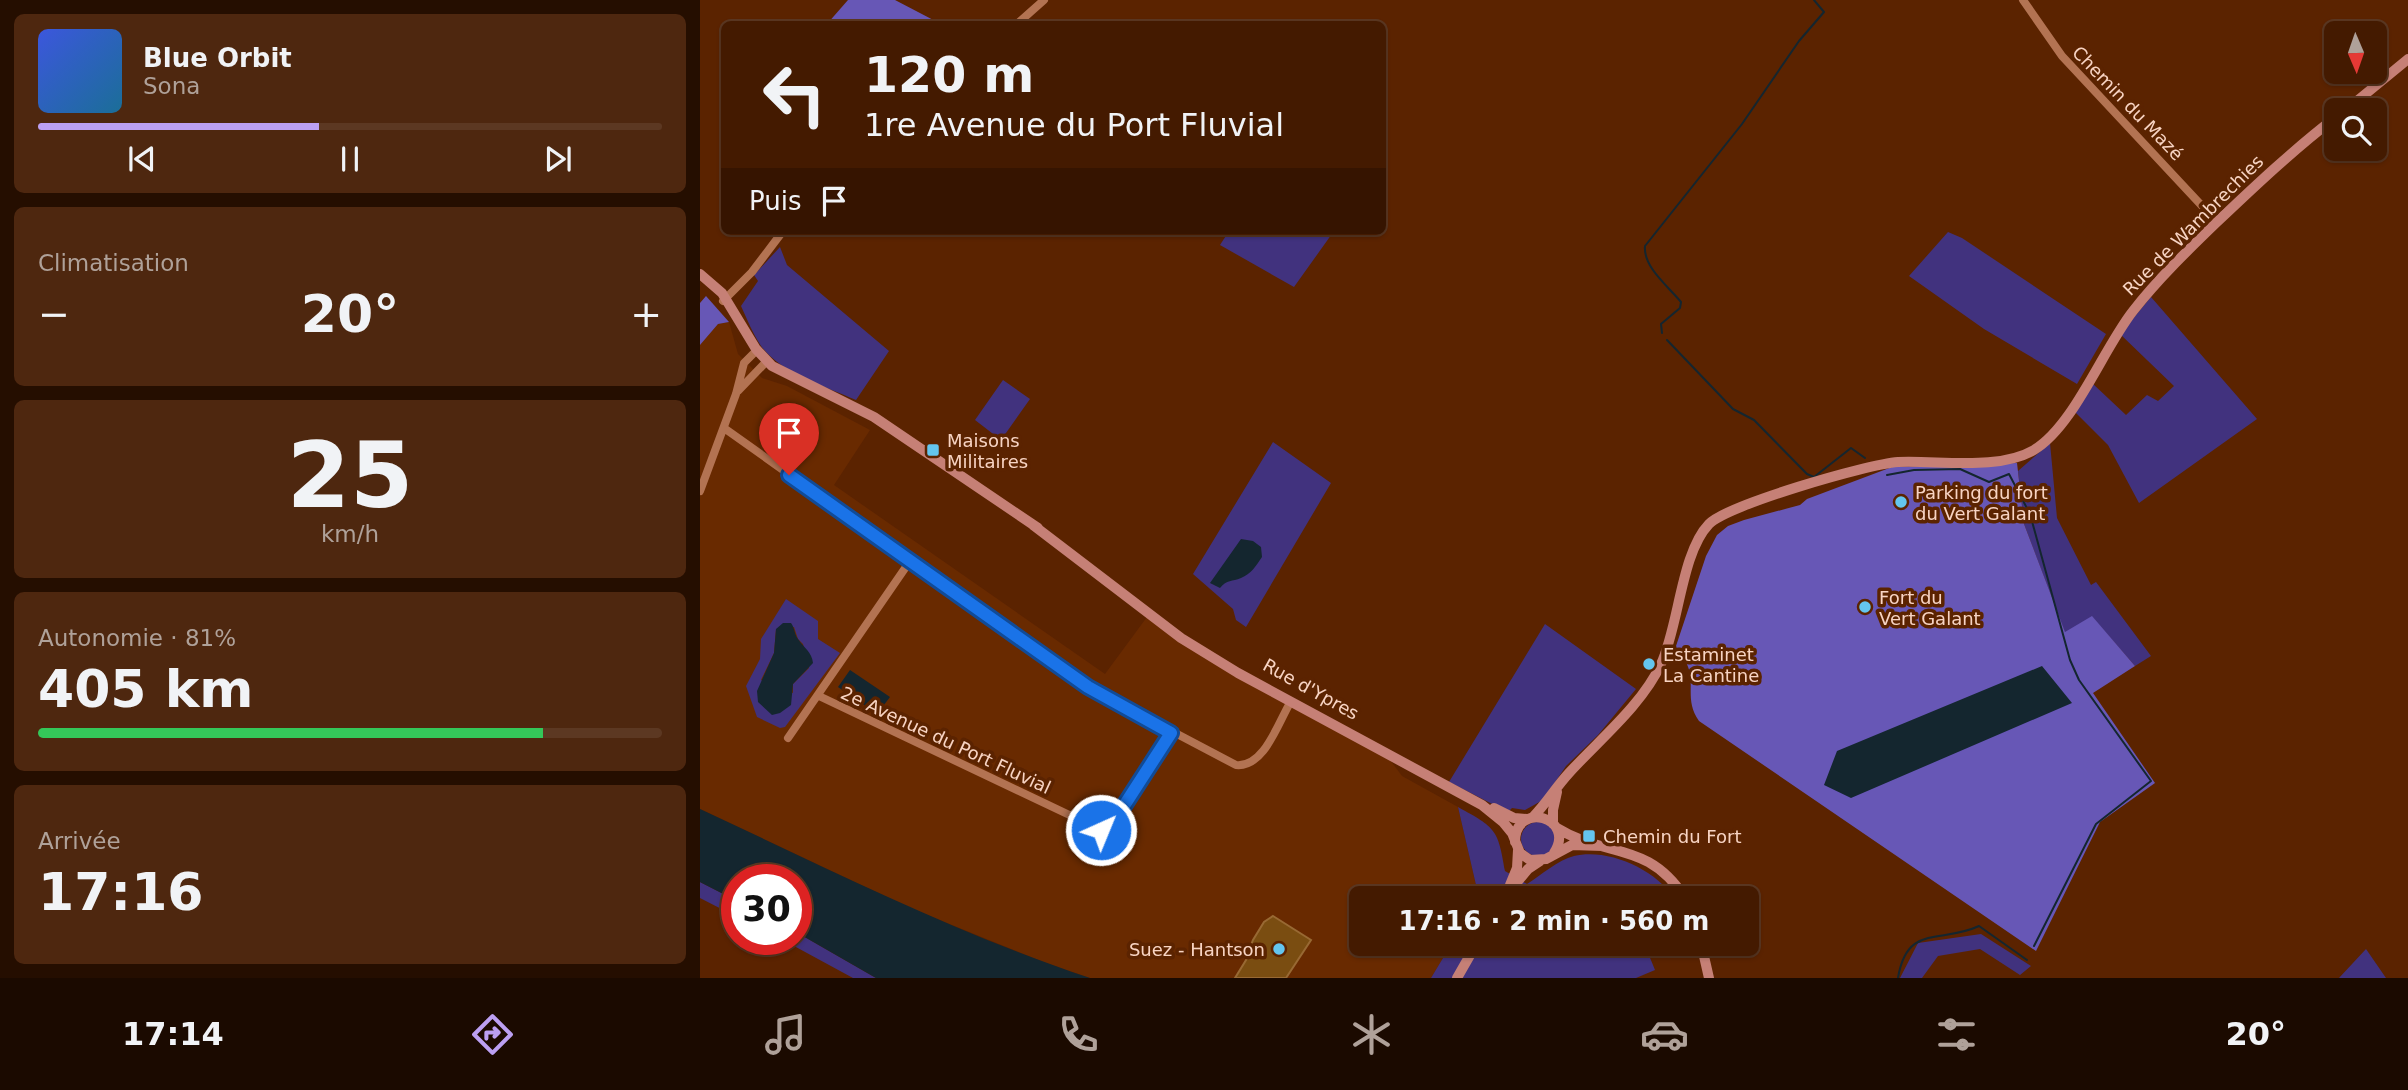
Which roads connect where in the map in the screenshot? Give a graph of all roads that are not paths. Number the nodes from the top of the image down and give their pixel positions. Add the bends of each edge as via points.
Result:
1 (1044, 0) edge
2 (2023, 0) edge
3 (1020, 21) edge
4 (2408, 59) edge
5 (2361, 98) edge
6 (2324, 127) edge
7 (2217, 222) junction
8 (780, 235) edge
9 (700, 274) edge
10 (724, 299) junction
11 (757, 350) junction
12 (767, 361) junction
13 (736, 394) junction
14 (724, 428) junction
15 (700, 491) edge
16 (910, 561) junction
17 (1225, 665) junction
18 (819, 696) junction
19 (1290, 703) junction
20 (1171, 733) junction
21 (788, 738) dead end
22 (1376, 748) junction
23 (1563, 780) junction
24 (1463, 795) junction
25 (1530, 818) junction
26 (1555, 826) junction
27 (1517, 846) junction
28 (1603, 846) junction
29 (1555, 853) junction
30 (1540, 861) junction
31 (1509, 886) edge
32 (1514, 886) edge
33 (1676, 886) edge
34 (1470, 956) edge
35 (1704, 956) edge
36 (1457, 978) edge
37 (1709, 978) edge

1 - 3 street
2 - 7 street, Chemin du Mazé via 2062,56
4 - 5 main road
6 - 7 main road, Rue de Wambrechies
7 - 23 main road, Rue de Wambrechies via 2130,314 2065,418 2042,444 2007,460 1882,464 1738,507 1708,524 1694,550 1668,646 1653,680
8 - 10 street
9 - 10 main road, Rue d'Ypres
10 - 11 main road, Rue d'Ypres
11 - 12 main road, Rue d'Ypres
11 - 13 street via 744,363
12 - 13 street
12 - 17 main road, Rue d'Ypres via 857,408 1073,549 1111,585
13 - 14 street
14 - 15 street
14 - 16 street
16 - 18 street
16 - 20 street via 1088,687
17 - 19 main road, Rue d'Ypres
17 - 22 main road, Rue d'Ypres via 1342,723
18 - 20 street, 2e Avenue du Port Fluvial via 1101,830 1109,829
18 - 21 street
19 - 20 street via 1257,758 1244,766
19 - 22 main road, Rue d'Ypres
22 - 24 main road, Rue d'Ypres
23 - 25 main road, Rue de Wambrechies
23 - 26 main road via 1555,800
24 - 25 main road, Rue d'Ypres via 1514,818
24 - 27 main road, Rue d'Ypres via 1495,815
25 - 26 main road via 1545,818
25 - 27 main road via 1518,827
26 - 28 main road
26 - 29 main road via 1560,840
27 - 30 main road via 1528,859
27 - 31 main road via 1517,867
28 - 29 main road via 1572,845
28 - 33 main road via 1650,862
29 - 30 main road
30 - 32 main road
34 - 36 main road
35 - 37 main road

